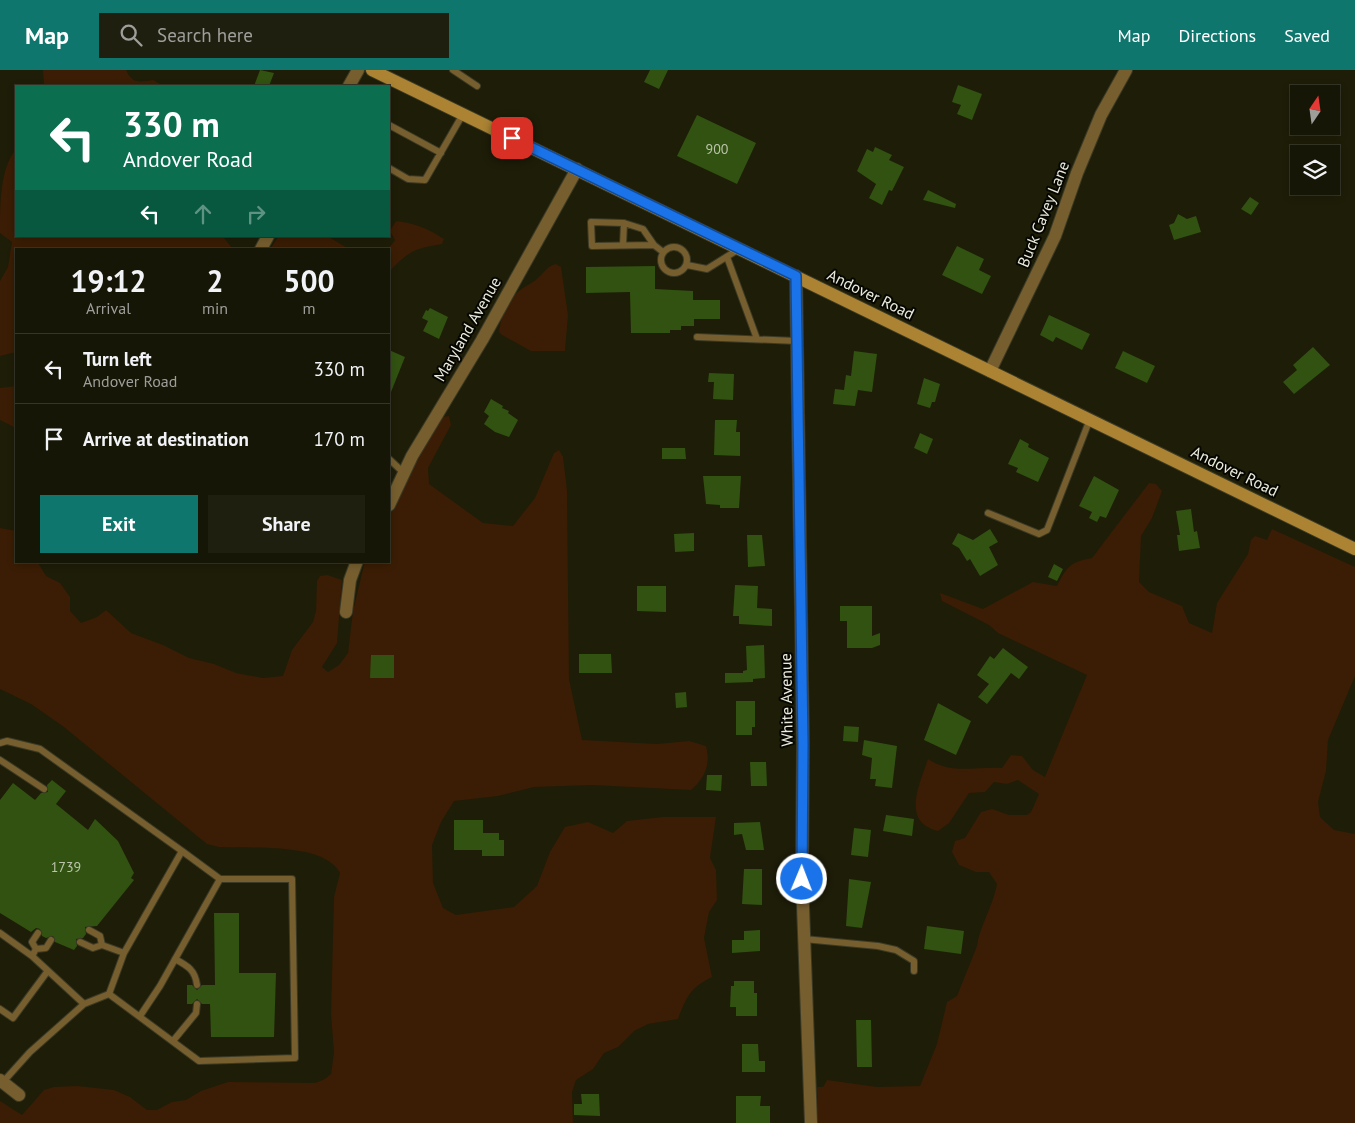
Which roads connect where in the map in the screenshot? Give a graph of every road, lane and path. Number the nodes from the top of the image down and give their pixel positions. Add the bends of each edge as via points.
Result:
1 (358, 70) edge
2 (372, 70) edge
3 (453, 70) edge
4 (1126, 70) edge
5 (350, 85) edge
6 (477, 86) dead end
7 (463, 114) junction
8 (390, 126) edge
9 (442, 153) junction
10 (390, 169) edge
11 (577, 169) junction
12 (624, 223) junction
13 (623, 245) junction
14 (654, 245) junction
15 (740, 249) junction
16 (663, 252) junction
17 (727, 257) junction
18 (687, 265) junction
19 (796, 276) junction
20 (697, 336) dead end
21 (757, 339) junction
22 (797, 341) junction
23 (990, 371) junction
24 (1090, 419) junction
25 (390, 460) edge
26 (404, 473) junction
27 (390, 503) edge
28 (988, 513) dead end
29 (1355, 549) edge
30 (356, 563) edge
31 (346, 612) dead end
32 (0, 743) edge
33 (0, 760) edge
34 (44, 788) dead end
35 (182, 851) junction
36 (220, 879) junction
37 (90, 930) dead end
38 (0, 933) edge
39 (38, 933) dead end
40 (804, 939) junction
41 (51, 940) dead end
42 (80, 942) dead end
43 (102, 945) junction
44 (36, 949) junction
45 (124, 953) junction
46 (32, 956) junction
47 (175, 959) junction
48 (914, 971) dead end
49 (47, 972) junction
50 (197, 985) dead end
51 (109, 994) junction
52 (84, 1004) junction
53 (197, 1004) dead end
54 (0, 1009) edge
55 (140, 1016) junction
56 (173, 1041) junction
57 (2, 1081) edge
58 (19, 1095) dead end
59 (811, 1123) edge

1 - 5 street
2 - 7 street, Andover Road
3 - 6 lane
4 - 23 street, Buck Cavey Lane via 1101,116 1055,236
7 - 9 lane
7 - 11 street, Andover Road
8 - 9 lane
9 - 10 lane via 425,180 408,179
11 - 15 street, Andover Road
11 - 26 street, Maryland Avenue
12 - 13 lane
12 - 13 lane via 591,222 592,246
12 - 14 lane via 643,229
13 - 14 lane
14 - 16 lane
15 - 17 lane
15 - 19 street, Andover Road
16 - 18 lane via 671,247 680,247 687,255
16 - 18 lane via 662,265 671,273 683,270
17 - 18 lane via 707,269
17 - 21 lane
19 - 22 street, White Avenue
19 - 23 street, Andover Road
20 - 21 lane
21 - 22 lane
22 - 40 street, White Avenue
23 - 24 street, Andover Road
24 - 28 lane via 1047,530 1040,534
24 - 29 street, Andover Road
25 - 26 lane
26 - 27 street, Maryland Avenue
30 - 31 street via 350,580
32 - 35 lane via 7,741 40,749
33 - 34 lane
35 - 36 lane
35 - 45 lane
36 - 47 lane
36 - 56 lane via 292,879 295,1058 199,1061
37 - 43 lane via 100,936
38 - 46 lane
39 - 44 lane via 32,942
40 - 48 lane via 896,950 914,961
40 - 59 street, White Avenue
41 - 44 lane via 46,948
42 - 43 lane via 94,948
43 - 45 lane
44 - 46 lane
45 - 51 lane
46 - 49 lane
47 - 50 lane via 191,968 196,974
47 - 55 lane
49 - 52 lane
49 - 54 lane via 13,1018
51 - 52 lane
51 - 55 lane
52 - 57 lane
53 - 56 lane via 196,1012
55 - 56 lane
57 - 58 street

